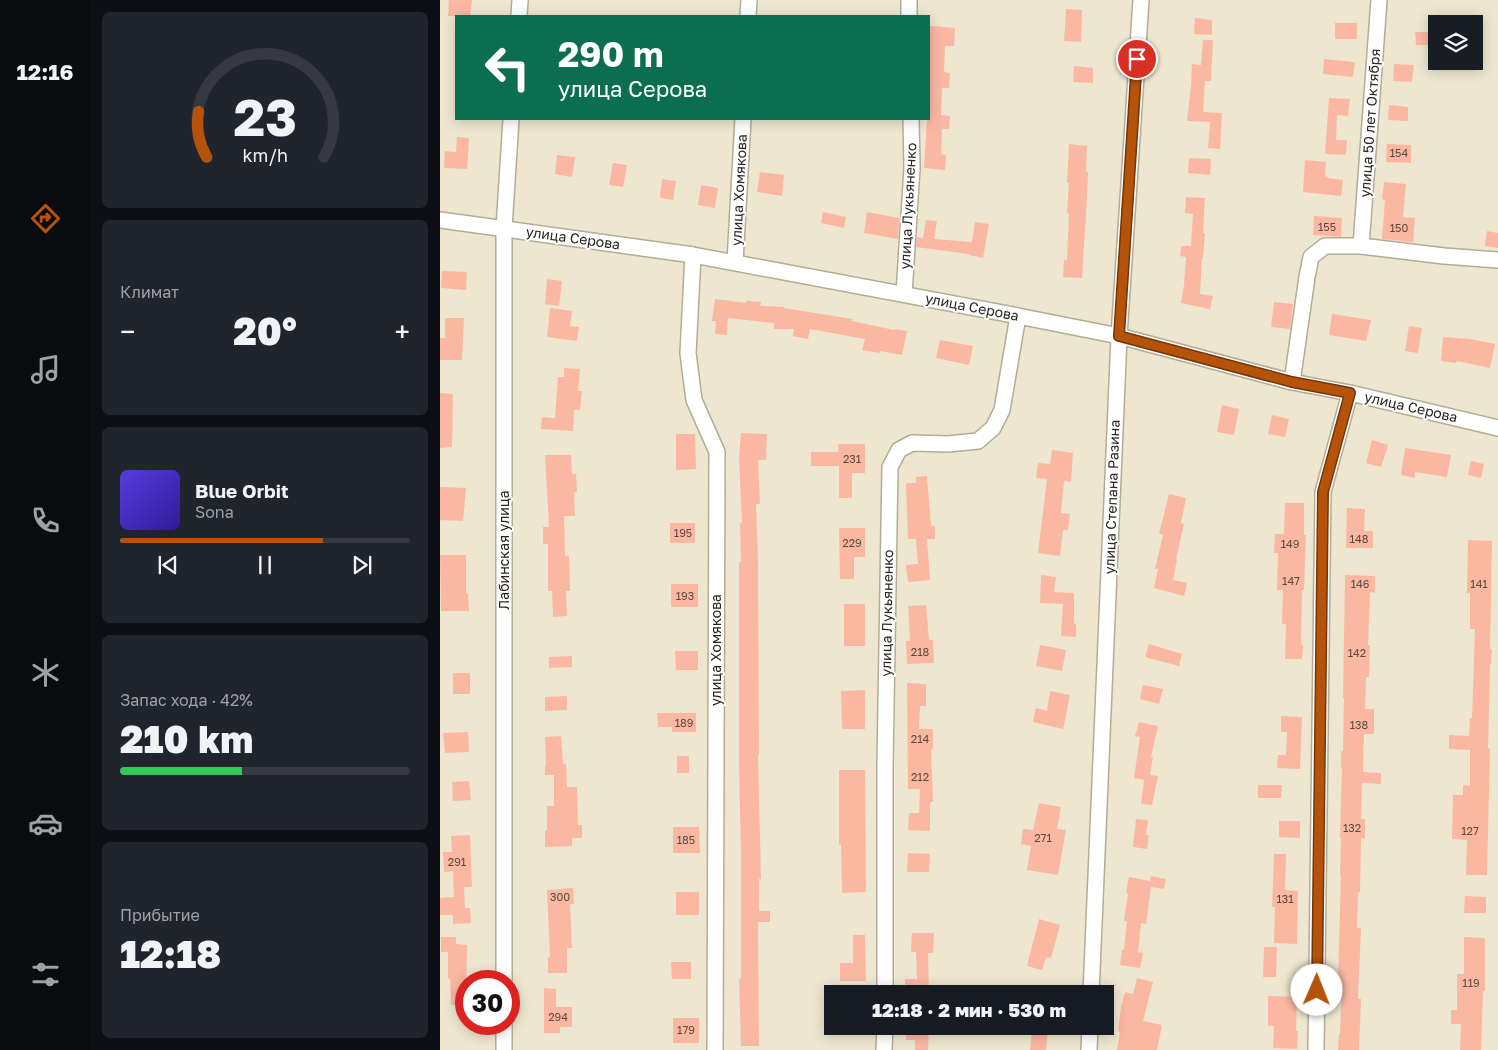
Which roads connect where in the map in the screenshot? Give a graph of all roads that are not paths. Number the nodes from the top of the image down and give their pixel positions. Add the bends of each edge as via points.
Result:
1 (520, 0) edge
2 (749, 0) edge
3 (909, 0) edge
4 (1141, 0) edge
5 (1379, 0) edge
6 (519, 15) edge
7 (748, 15) edge
8 (909, 15) edge
9 (512, 120) edge
10 (743, 120) edge
11 (911, 120) edge
12 (440, 220) edge
13 (504, 228) junction
14 (1361, 246) junction
15 (693, 255) junction
16 (1498, 260) edge
17 (735, 262) junction
18 (904, 294) junction
19 (1018, 316) junction
20 (1119, 336) junction
21 (1292, 382) junction
22 (1350, 393) junction
23 (1498, 428) edge
24 (504, 970) edge
25 (885, 985) edge
26 (1091, 985) edge
27 (504, 1035) edge
28 (884, 1035) edge
29 (1090, 1035) edge
30 (504, 1050) edge
31 (715, 1050) edge
32 (884, 1050) edge
33 (1089, 1050) edge
34 (1316, 1050) edge

1 - 6 street
2 - 7 street
3 - 8 street
4 - 20 street, улица Степана Разина
5 - 14 street, улица 50 лет Октября
9 - 13 street, Лабинская улица
10 - 17 street, улица Хомякова
11 - 18 street, улица Лукьяненко via 912,168
12 - 13 street, улица Серова
13 - 15 street, улица Серова
13 - 24 street, Лабинская улица
14 - 16 street
14 - 21 street via 1325,246 1311,257
15 - 17 street, улица Серова
15 - 31 street, улица Хомякова via 688,353 694,400 717,452
17 - 18 street, улица Серова
18 - 19 street, улица Серова
19 - 20 street, улица Серова
19 - 25 street, улица Лукьяненко via 1002,410 993,428 978,441 912,443 899,450 890,467
20 - 21 street, улица Серова
20 - 26 street, улица Степана Разина
21 - 22 street, улица Серова
22 - 23 street, улица Серова
22 - 34 street via 1323,492
27 - 30 street
28 - 32 street
29 - 33 street

